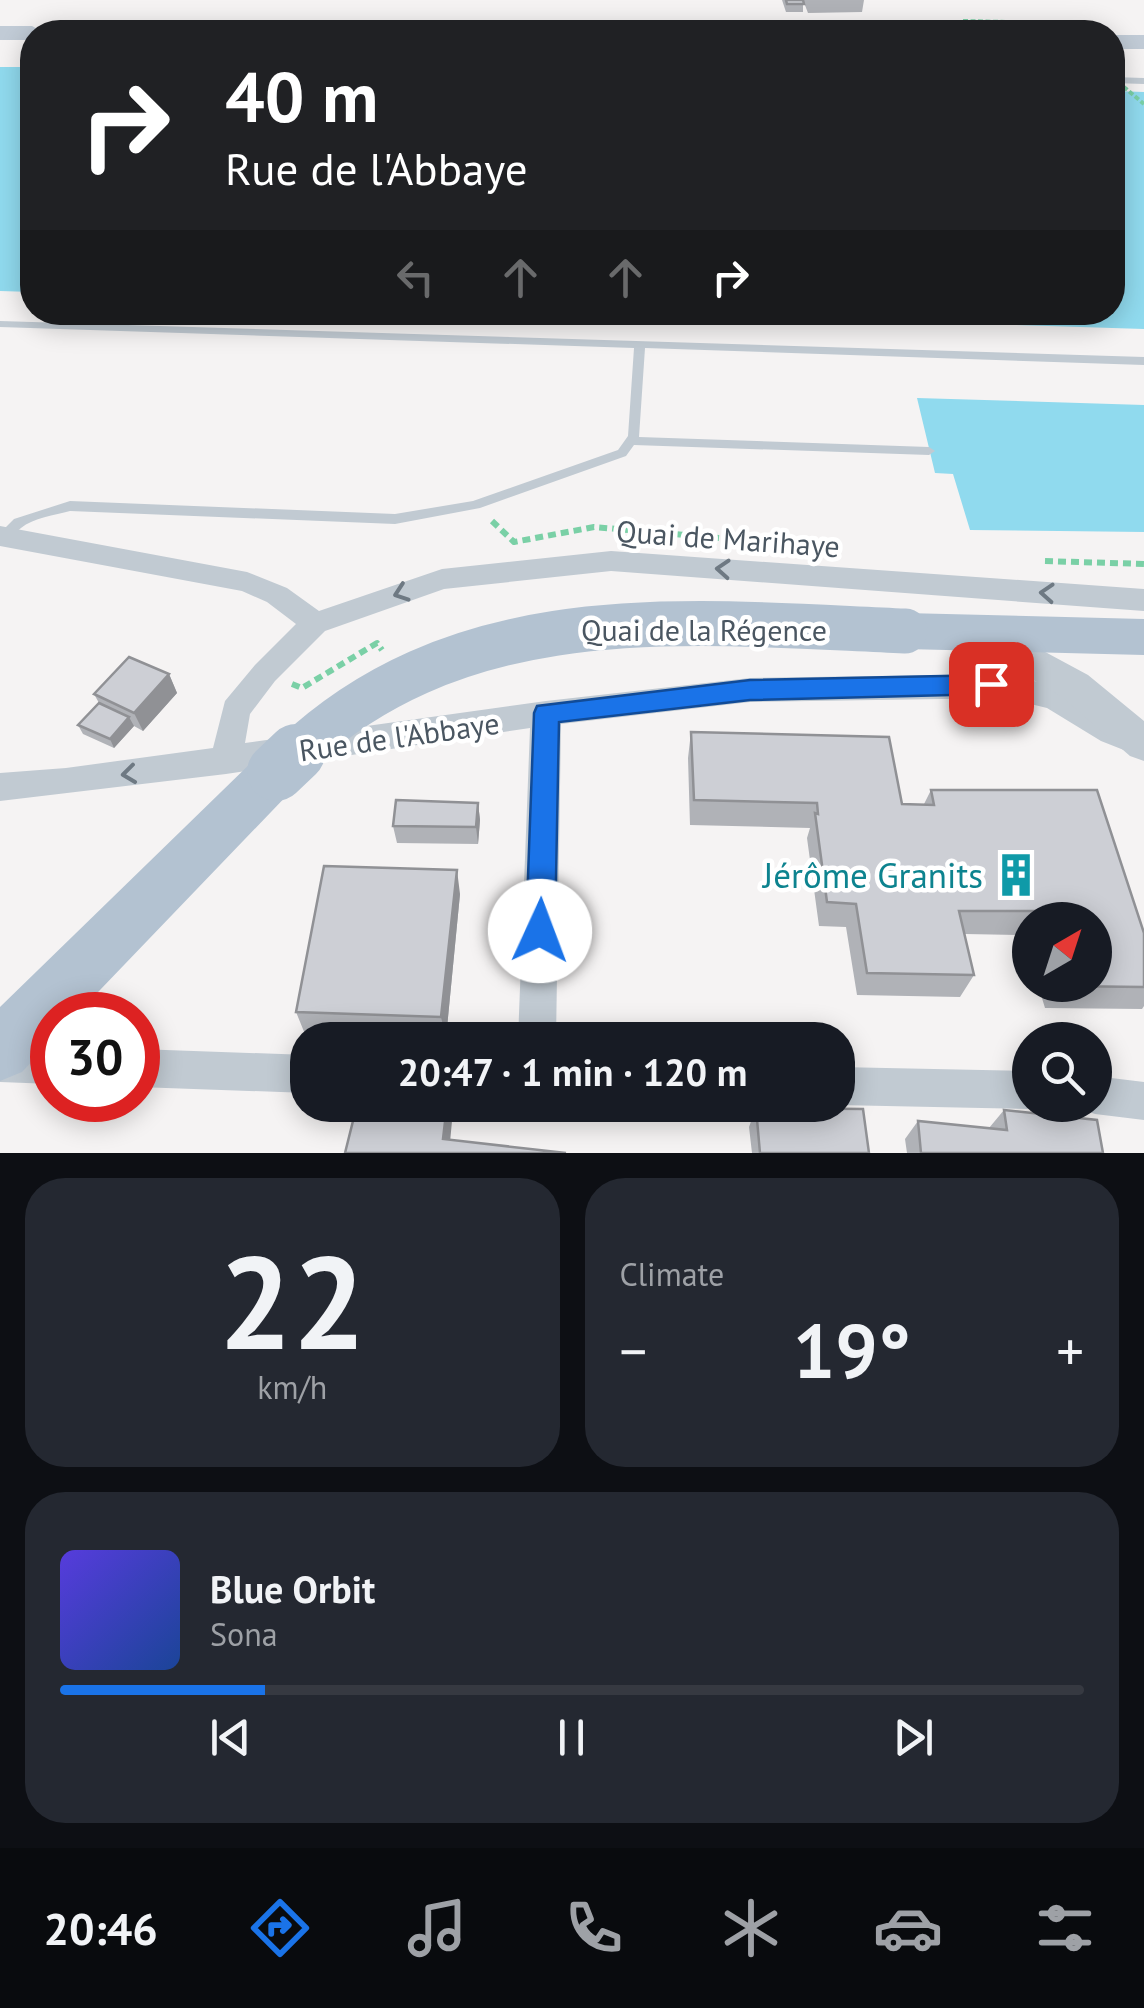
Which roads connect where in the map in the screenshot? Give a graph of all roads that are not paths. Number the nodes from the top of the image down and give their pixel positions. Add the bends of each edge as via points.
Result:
1 (30, 325) edge
2 (640, 345) junction
3 (1144, 361) edge
4 (631, 441) junction
5 (929, 451) dead end
6 (2, 536) edge
7 (1144, 600) edge
8 (315, 623) junction
9 (982, 632) junction
10 (1144, 636) edge
11 (546, 713) junction
12 (1144, 745) edge
13 (226, 761) junction
14 (0, 787) edge
15 (537, 1022) edge
16 (0, 1050) edge
17 (0, 1063) edge
18 (30, 1064) edge
19 (160, 1069) edge
20 (290, 1073) edge
21 (855, 1086) edge
22 (1012, 1090) edge
23 (1112, 1097) edge
24 (1144, 1101) edge

1 - 2 lane
2 - 3 lane
2 - 4 lane
4 - 5 lane
4 - 6 lane via 622,453 433,516 395,520 70,506 19,522
6 - 8 street via 248,582
7 -> 8 street, Quai de Marihaye via 611,561 442,578
8 - 13 street, Quai de Marihaye via 236,710
9 - 10 main road, Quai de la Régence
9 - 12 street via 1075,686
9 - 16 main road, Quai de la Régence, bridge via 581,626 515,636 411,673 327,724
11 - 12 street, Rue de l'Abbaye via 750,690 991,684 1054,698
11 - 13 street, Rue de l'Abbaye
11 - 15 street
13 -> 14 street, Rue de l'Abbaye
17 - 18 street
19 - 20 street
21 - 22 street
23 - 24 street

